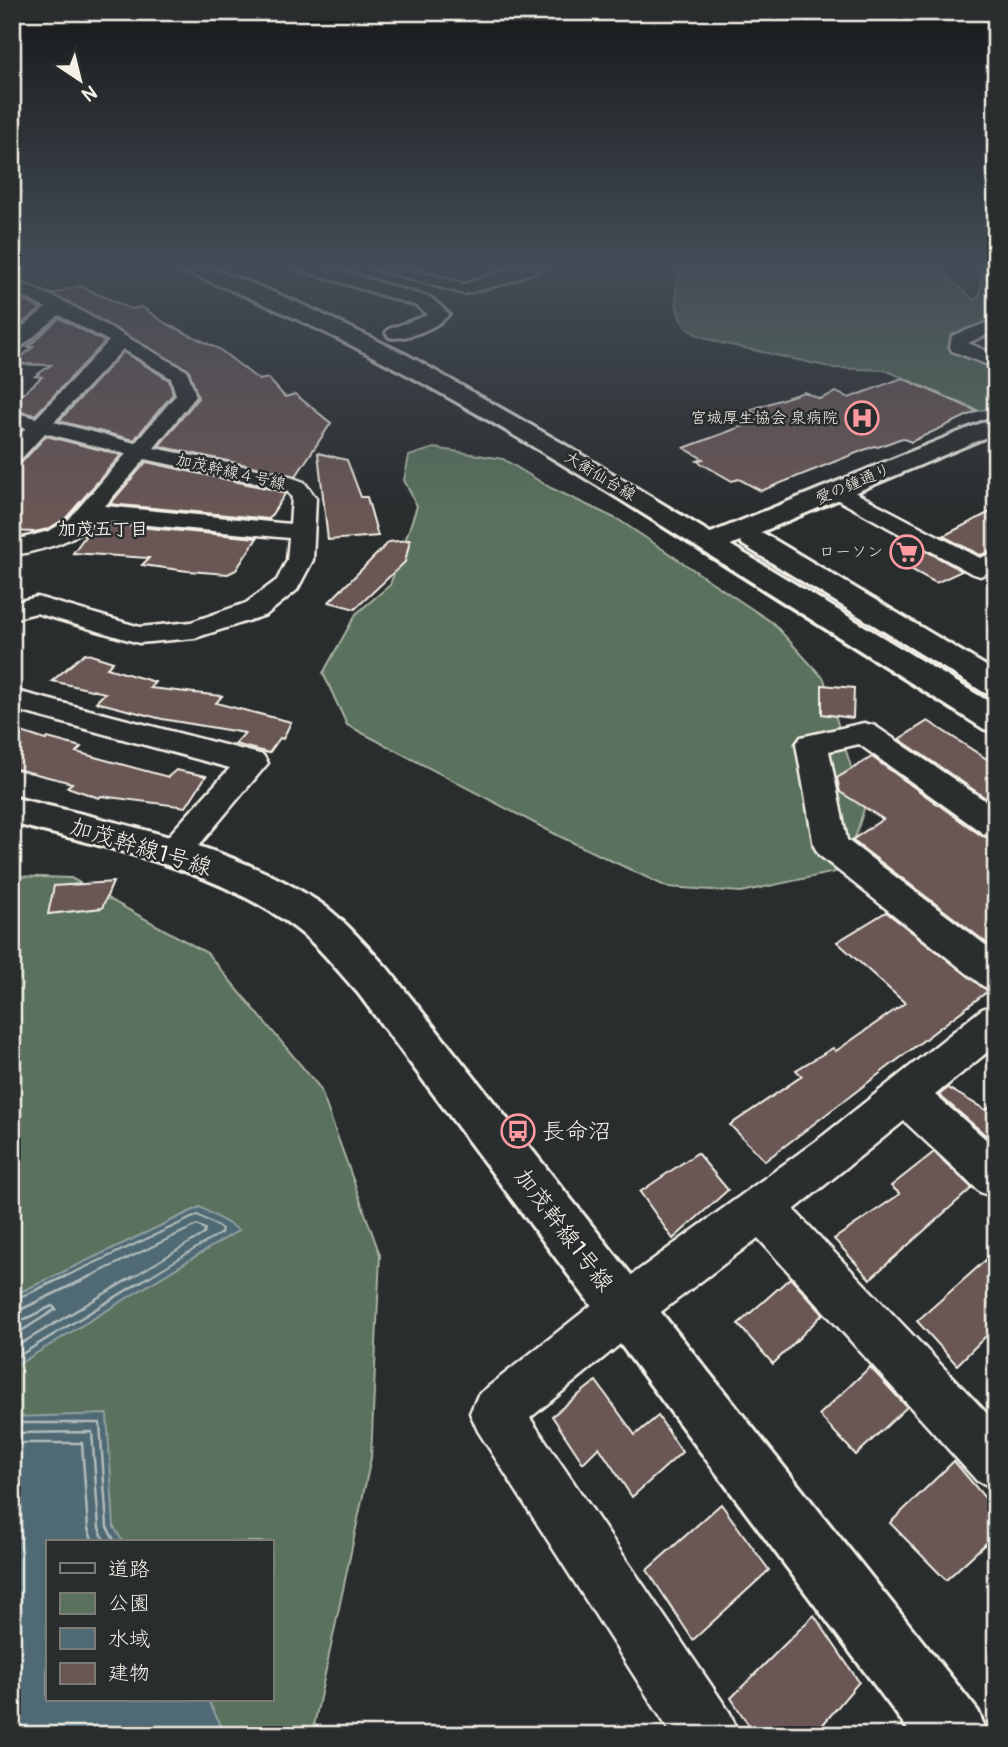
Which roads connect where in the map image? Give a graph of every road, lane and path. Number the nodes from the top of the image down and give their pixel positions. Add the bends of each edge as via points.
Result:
1 (114, 348) edge
2 (134, 348) edge
3 (376, 348) edge
4 (423, 348) edge
5 (959, 348) edge
6 (996, 362) edge
7 (463, 368) dead end
8 (12, 418) edge
9 (996, 424) edge
10 (42, 425) junction
11 (140, 451) junction
12 (12, 455) edge
13 (837, 491) junction
14 (88, 512) junction
15 (715, 531) junction
16 (741, 531) junction
17 (302, 532) junction
18 (12, 549) edge
19 (996, 560) edge
20 (12, 611) edge
21 (996, 686) edge
22 (12, 699) edge
23 (996, 721) edge
24 (12, 810) edge
25 (996, 825) edge
26 (173, 853) junction
27 (996, 975) edge
28 (996, 1021) edge
29 (905, 1095) junction
30 (996, 1177) edge
31 (762, 1209) junction
32 (624, 1310) junction
33 (996, 1462) edge
34 (708, 1735) edge
35 (954, 1735) edge

1 - 10 street
2 - 11 street via 180,375 186,396
3 - 15 main road, 大衡仙台線
4 - 7 main road
5 - 6 street
8 - 10 street, 加茂幹線４号線
9 - 13 main road, 愛の鐘通り
10 - 11 street, 加茂幹線４号線
10 - 12 street
11 - 14 street
11 - 17 street, 加茂幹線４号線 via 296,487 303,498
13 - 16 main road, 愛の鐘通り
13 - 19 street via 980,568
14 - 17 street
14 - 18 street via 58,536
15 - 16 main road, 愛の鐘通り
15 - 23 main road, 大衡仙台線
16 - 21 main road
17 - 20 street, 加茂幹線４号線 via 300,560 288,584 256,609 195,630 139,635 37,605
22 - 26 street via 252,763
24 - 26 main road, 加茂幹線1号線
25 - 27 street via 864,733 812,744 831,846
26 - 32 main road, 加茂幹線1号線 via 267,891 306,915 340,946 373,981
28 - 29 street
29 - 30 street
29 - 31 street
31 - 32 street
31 - 33 street
32 - 34 street via 496,1413
32 - 35 main road, 加茂幹線1号線

